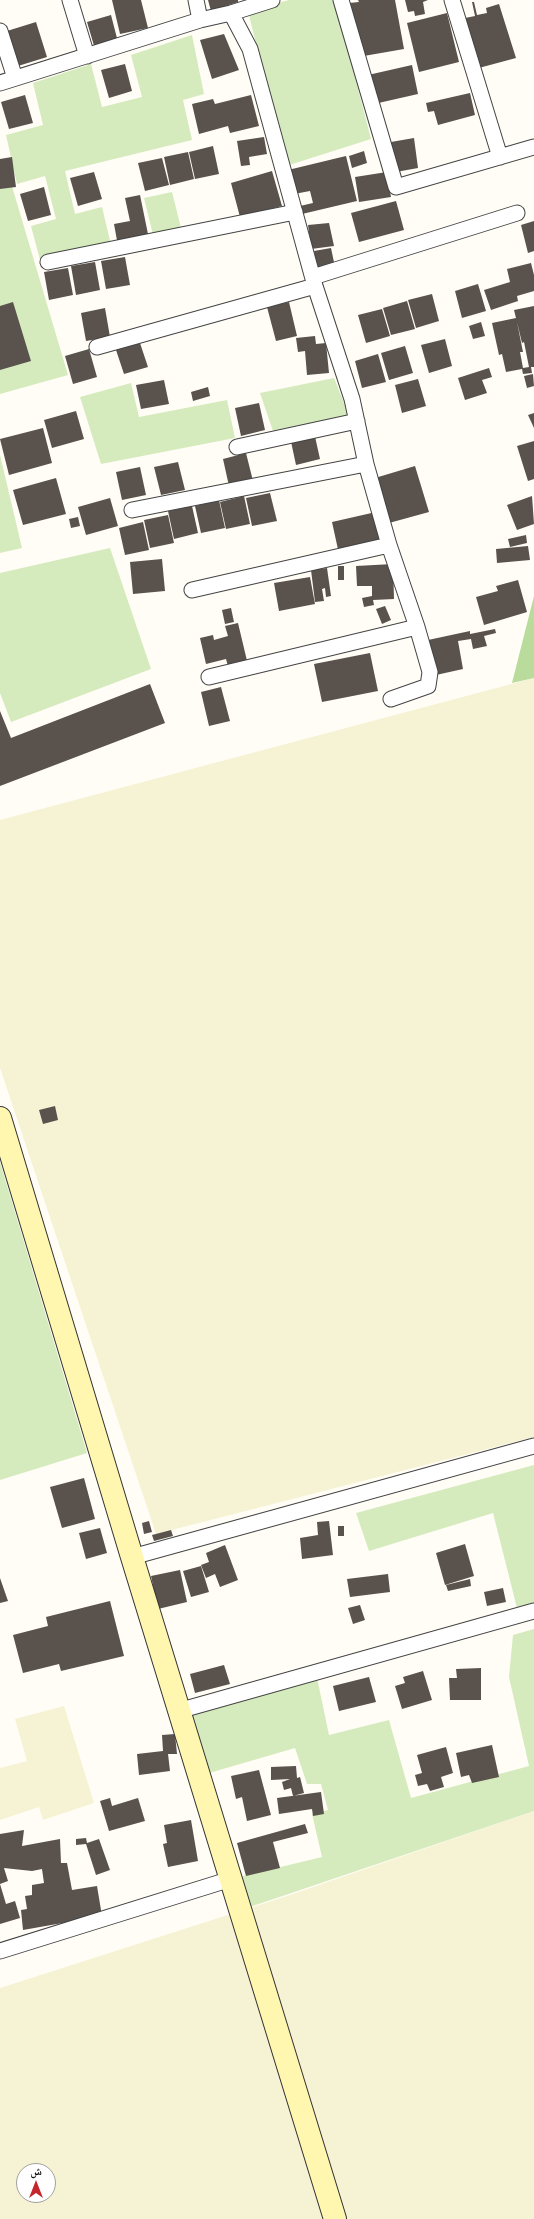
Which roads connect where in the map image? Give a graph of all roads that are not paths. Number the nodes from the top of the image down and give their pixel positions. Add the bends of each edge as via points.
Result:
1 (70, 0) edge
2 (196, 0) edge
3 (272, 0) edge
4 (341, 0) edge
5 (452, 0) edge
6 (231, 13) junction
7 (200, 20) junction
8 (0, 31) edge
9 (87, 56) junction
10 (15, 78) junction
11 (0, 83) edge
12 (534, 147) edge
13 (500, 157) junction
14 (295, 212) junction
15 (518, 213) dead end
16 (48, 262) dead end
17 (314, 281) junction
18 (97, 347) dead end
19 (357, 421) junction
20 (237, 447) dead end
21 (366, 464) junction
22 (132, 510) dead end
23 (389, 546) junction
24 (192, 590) dead end
25 (417, 627) junction
26 (209, 677) dead end
27 (391, 699) dead end
28 (0, 1118) edge
29 (534, 1446) edge
30 (132, 1557) junction
31 (534, 1611) edge
32 (178, 1711) junction
33 (231, 1879) junction
34 (0, 1951) edge
35 (335, 2219) edge

1 - 9 street
2 - 7 street
3 - 6 street
4 - 13 street via 396,187
5 - 13 street
6 - 7 street
6 - 14 street via 250,49
7 - 9 street
8 - 10 street
9 - 10 street
10 - 11 street
12 - 13 street
14 - 16 street
14 - 17 street
15 - 17 street
17 - 18 street
17 - 19 street
19 - 20 street
19 - 21 street
21 - 22 street
21 - 23 street
23 - 24 street
23 - 25 street
25 - 26 street
25 - 27 street via 430,672 428,686
28 - 30 street
29 - 30 street
30 - 32 street
31 - 32 street
32 - 33 street
33 - 34 street
33 - 35 street

